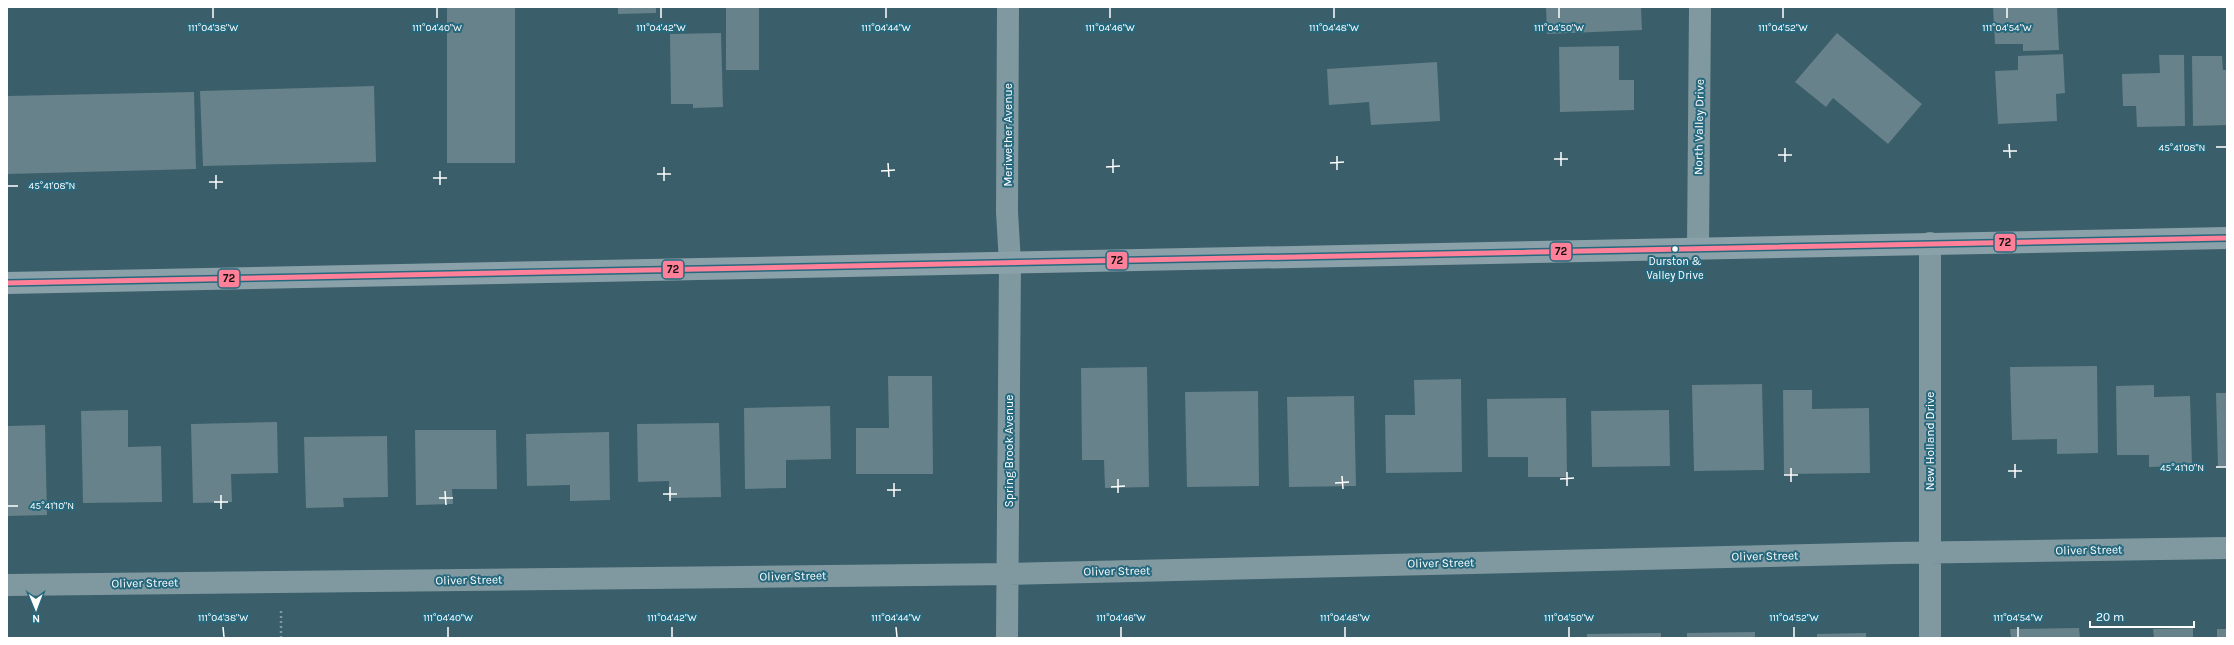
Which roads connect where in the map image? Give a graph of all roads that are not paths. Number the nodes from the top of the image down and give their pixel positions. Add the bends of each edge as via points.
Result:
1 (1008, 7) edge
2 (1700, 7) edge
3 (2227, 238) edge
4 (1930, 244) junction
5 (1698, 248) junction
6 (1010, 263) junction
7 (7, 283) edge
8 (2227, 548) edge
9 (1930, 552) junction
10 (1009, 574) junction
11 (7, 584) edge
12 (1007, 638) edge
13 (1930, 638) edge

1 - 6 street, Meriwether Avenue
2 - 5 street, North Valley Drive
3 - 4 main road
4 - 5 main road
4 - 9 street, New Holland Drive
5 - 6 main road
6 - 7 main road
6 - 10 street, Spring Brook Avenue
8 - 9 street, Oliver Street
9 - 10 street, Oliver Street
9 - 13 street, New Holland Drive
10 - 11 street, Oliver Street
10 - 12 street, Spring Brook Avenue

